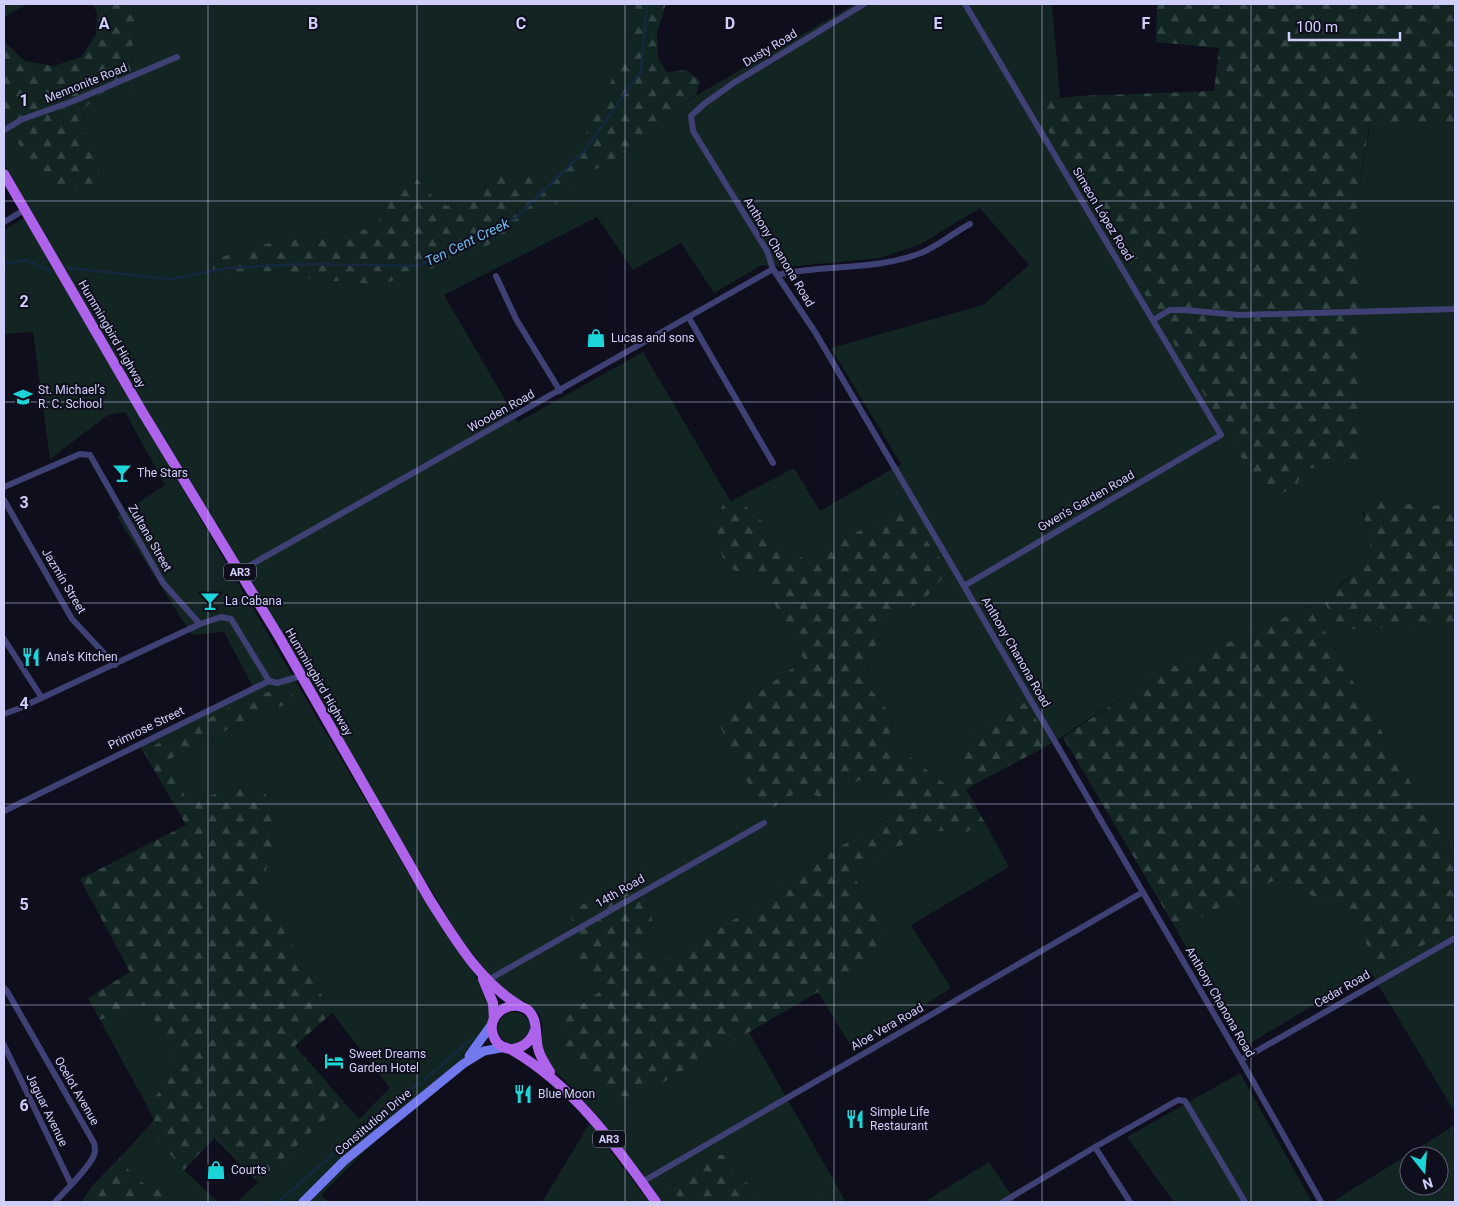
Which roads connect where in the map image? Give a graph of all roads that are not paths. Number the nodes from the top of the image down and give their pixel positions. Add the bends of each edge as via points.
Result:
1 (864, 4) edge
2 (966, 4) edge
3 (177, 57) dead end
4 (691, 116) joint
5 (4, 130) edge
6 (4, 174) edge
7 (26, 209) junction
8 (4, 222) edge
9 (970, 224) dead end
10 (775, 272) junction
11 (496, 276) dead end
12 (1455, 309) edge
13 (689, 318) junction
14 (1153, 320) junction
15 (560, 391) junction
16 (1221, 435) joint
17 (773, 463) dead end
18 (4, 487) edge
19 (4, 500) edge
20 (240, 571) junction
21 (964, 586) junction
22 (200, 624) junction
23 (4, 639) edge
24 (115, 665) junction
25 (301, 676) junction
26 (269, 681) junction
27 (42, 698) junction
28 (4, 714) edge
29 (4, 811) edge
30 (764, 823) dead end
31 (1142, 892) junction
32 (1455, 938) edge
33 (477, 968) junction
34 (488, 980) junction
35 (4, 988) edge
36 (522, 1007) junction
37 (493, 1022) junction
38 (536, 1030) junction
39 (4, 1045) edge
40 (508, 1048) junction
41 (1241, 1060) junction
42 (463, 1064) junction
43 (556, 1081) junction
44 (1095, 1147) junction
45 (642, 1182) junction
46 (71, 1184) junction
47 (55, 1202) edge
48 (303, 1202) edge
49 (656, 1202) edge
50 (1003, 1202) edge
51 (1130, 1202) edge
52 (1245, 1202) edge
53 (1321, 1202) edge

1 - 4 street, Dusty Road via 735,82
2 - 14 street, Simeon López Road
3 - 5 street, Mennonite Road via 23,119
4 - 10 street, Anthony Chanona Road via 693,131 767,251
6 - 7 main road, Hummingbird Highway / AR3
7 - 8 street
7 - 20 main road, Hummingbird Highway / AR3 via 143,413
9 - 10 street, Wooden Road via 934,247 882,264
10 - 13 street, Wooden Road
10 - 21 street, Anthony Chanona Road via 815,332
11 - 15 street via 516,319
12 - 14 street via 1239,315 1170,310
13 - 15 street, Wooden Road
13 - 17 street
14 - 16 street, Simeon López Road
15 - 20 street, Wooden Road
16 - 21 street, Gwen's Garden Road
18 - 22 street, Zultana Street via 80,454 90,455 163,583
19 - 24 street, Jazmín Street via 72,619
20 - 25 main road, Hummingbird Highway / AR3
21 - 31 street, Anthony Chanona Road
22 - 24 street
22 - 26 street via 221,617 231,619
23 - 27 street
24 - 27 street
25 - 26 street, Primrose Street via 278,683
25 - 33 main road, Hummingbird Highway / AR3 via 430,900
26 - 29 street, Primrose Street
27 - 28 street
30 - 34 street, 14th Road
31 - 41 street, Anthony Chanona Road
31 - 45 street, Aloe Vera Road
32 - 41 street, Cedar Road
33 - 34 main road, Hummingbird Highway / AR3
33 - 37 main road, Hummingbird Highway / AR3 via 491,995
34 - 36 main road, Hummingbird Highway / AR3
35 - 46 street, Ocelot Avenue via 94,1143 94,1156
36 - 37 main road via 508,1006 497,1013
36 - 38 main road via 532,1016
37 - 40 main road via 495,1038
37 - 42 main road, Constitution Drive
38 - 40 main road via 524,1046
38 - 43 main road, AR3 via 542,1059
39 - 46 street, Jaguar Avenue
40 - 42 main road, Constitution Drive via 484,1051
40 - 43 main road, AR3
41 - 53 street, Anthony Chanona Road
42 - 48 main road, Constitution Drive via 344,1162
43 - 45 main road, AR3 via 587,1112
44 - 50 street
44 - 51 street
44 - 52 street via 1178,1100 1185,1101
45 - 49 main road, AR3
46 - 47 street, Ocelot Avenue

